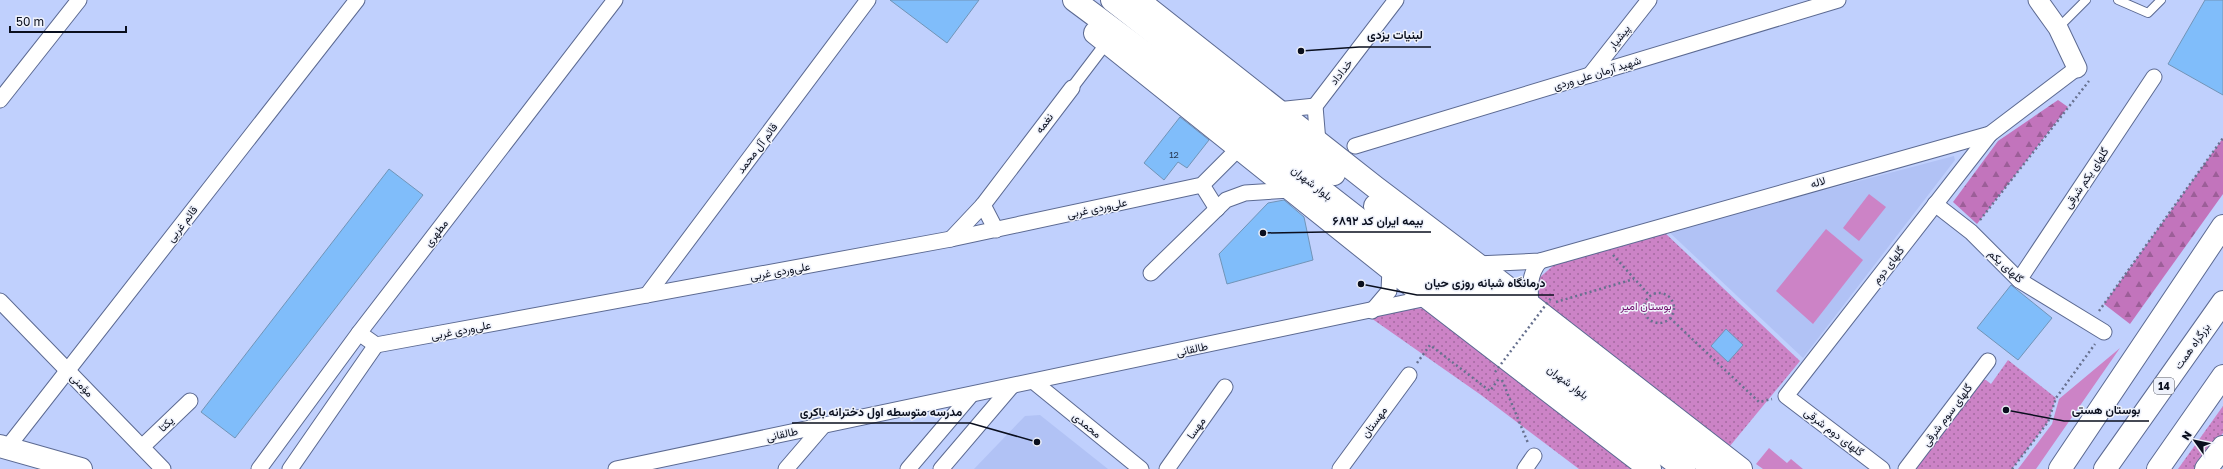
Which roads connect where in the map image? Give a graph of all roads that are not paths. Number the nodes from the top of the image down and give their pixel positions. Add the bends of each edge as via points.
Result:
1 (79, 0) edge
2 (357, 0) edge
3 (615, 0) edge
4 (868, 0) edge
5 (1068, 0) edge
6 (1074, 0) edge
7 (1112, 0) edge
8 (1138, 0) edge
9 (1396, 0) edge
10 (1649, 0) edge
11 (1838, 0) edge
12 (2038, 0) edge
13 (2086, 0) edge
14 (2118, 0) edge
15 (2162, 0) edge
16 (2058, 28) junction
17 (1107, 42) junction
18 (2077, 68) joint
19 (1590, 75) junction
20 (2154, 77) dead end
21 (1072, 88) joint
22 (0, 100) edge
23 (1277, 110) junction
24 (1315, 111) junction
25 (1990, 134) junction
26 (1318, 142) junction
27 (1355, 146) dead end
28 (1238, 148) junction
29 (1202, 185) junction
30 (1290, 190) junction
31 (1935, 204) junction
32 (982, 205) junction
33 (1217, 209) junction
34 (2223, 226) edge
35 (996, 230) junction
36 (951, 239) junction
37 (1540, 261) junction
38 (1477, 264) junction
39 (1390, 269) junction
40 (1151, 273) dead end
41 (2019, 280) junction
42 (647, 295) junction
43 (1427, 298) junction
44 (0, 301) edge
45 (2223, 302) edge
46 (1531, 308) junction
47 (1372, 311) junction
48 (2104, 332) road end
49 (359, 333) junction
50 (376, 345) junction
51 (1988, 361) dead end
52 (68, 371) junction
53 (1409, 375) road end
54 (2223, 376) edge
55 (1034, 382) junction
56 (1011, 387) junction
57 (1225, 387) dead end
58 (971, 395) junction
59 (1786, 396) joint
60 (190, 402) dead end
61 (823, 426) junction
62 (3, 447) edge
63 (142, 447) junction
64 (2223, 447) edge
65 (1534, 456) road end
66 (81, 469) edge
67 (163, 469) edge
68 (259, 469) edge
69 (290, 469) edge
70 (616, 469) edge
71 (786, 469) edge
72 (908, 469) edge
73 (941, 469) edge
74 (1141, 469) edge
75 (1166, 469) edge
76 (1340, 469) edge
77 (1525, 469) edge
78 (1650, 469) edge
79 (1684, 469) edge
80 (1714, 469) edge
81 (1741, 469) edge
82 (1882, 469) edge
83 (1906, 469) edge
84 (2060, 469) edge
85 (2105, 469) edge
86 (2158, 469) edge
87 (2206, 469) edge

1 - 22 street
2 - 52 street, قائم غربی
3 - 49 street, مطهری
4 - 42 street, قائم آل محمد
5 - 17 main road, بلوار شهران via 1081,21
6 - 79 main road, بلوار شهران
7 - 80 main road, بلوار شهران via 1523,324
8 - 23 main road
9 - 24 street, خداداد
10 - 19 street, پیشیار
11 - 19 street, شهید آرمان علی وردی
12 - 16 street
13 - 16 lane
14 - 15 lane via 2148,12
16 - 18 street
17 - 21 street, نغمه
17 - 28 main road, بلوار شهران
18 - 25 street, لاله
19 - 27 street, شهید آرمان علی وردی
20 - 41 street, گلهای یکم شرقی
21 - 32 street, نغمه
23 - 24 street
23 - 26 main road
24 - 26 street
25 - 31 street, گلهای دوم
25 - 37 street, لاله
26 - 38 main road
28 - 29 street
28 - 30 main road, بلوار شهران
29 - 33 street
29 - 35 street, علی‌وردی غربی
30 - 33 street via 1241,194 1226,200
30 - 39 main road, بلوار شهران
31 - 41 street, گلهای یکم via 1971,232
31 - 59 street, گلهای دوم
32 - 35 street
32 - 36 street, نغمه
33 - 40 street
34 - 84 main road
35 - 36 street, علی‌وردی غربی
36 - 42 street, علی‌وردی غربی
37 - 38 street, لاله
37 - 46 street via 1531,277
38 - 46 main road
39 - 43 main road, بلوار شهران
39 - 47 street via 1389,291
41 - 48 street, گلهای یکم
42 - 50 street, علی‌وردی غربی
43 - 47 street, طالقانی
43 - 78 main road, بلوار شهران
44 - 52 street, مؤمنی
45 - 85 main road, بزرگراه همت / 14
46 - 81 main road
47 - 55 street, طالقانی
49 - 50 street
49 - 68 street, مطهری
50 - 69 street
51 - 83 street, گلهای سوم شرقی
52 - 62 street, قائم غربی
52 - 63 street, مؤمنی
53 - 76 street, مهستان
54 - 86 main road
55 - 56 street, طالقانی
55 - 74 street, محمدی
56 - 58 street, طالقانی
56 - 73 street
57 - 75 street, مهسا
58 - 61 street, طالقانی
58 - 72 street
59 - 82 street, گلهای دوم شرقی
60 - 63 street, یکتا
61 - 70 street, طالقانی
61 - 71 street
62 - 66 main road
63 - 67 street, مؤمنی
64 - 87 main road
65 - 77 street

